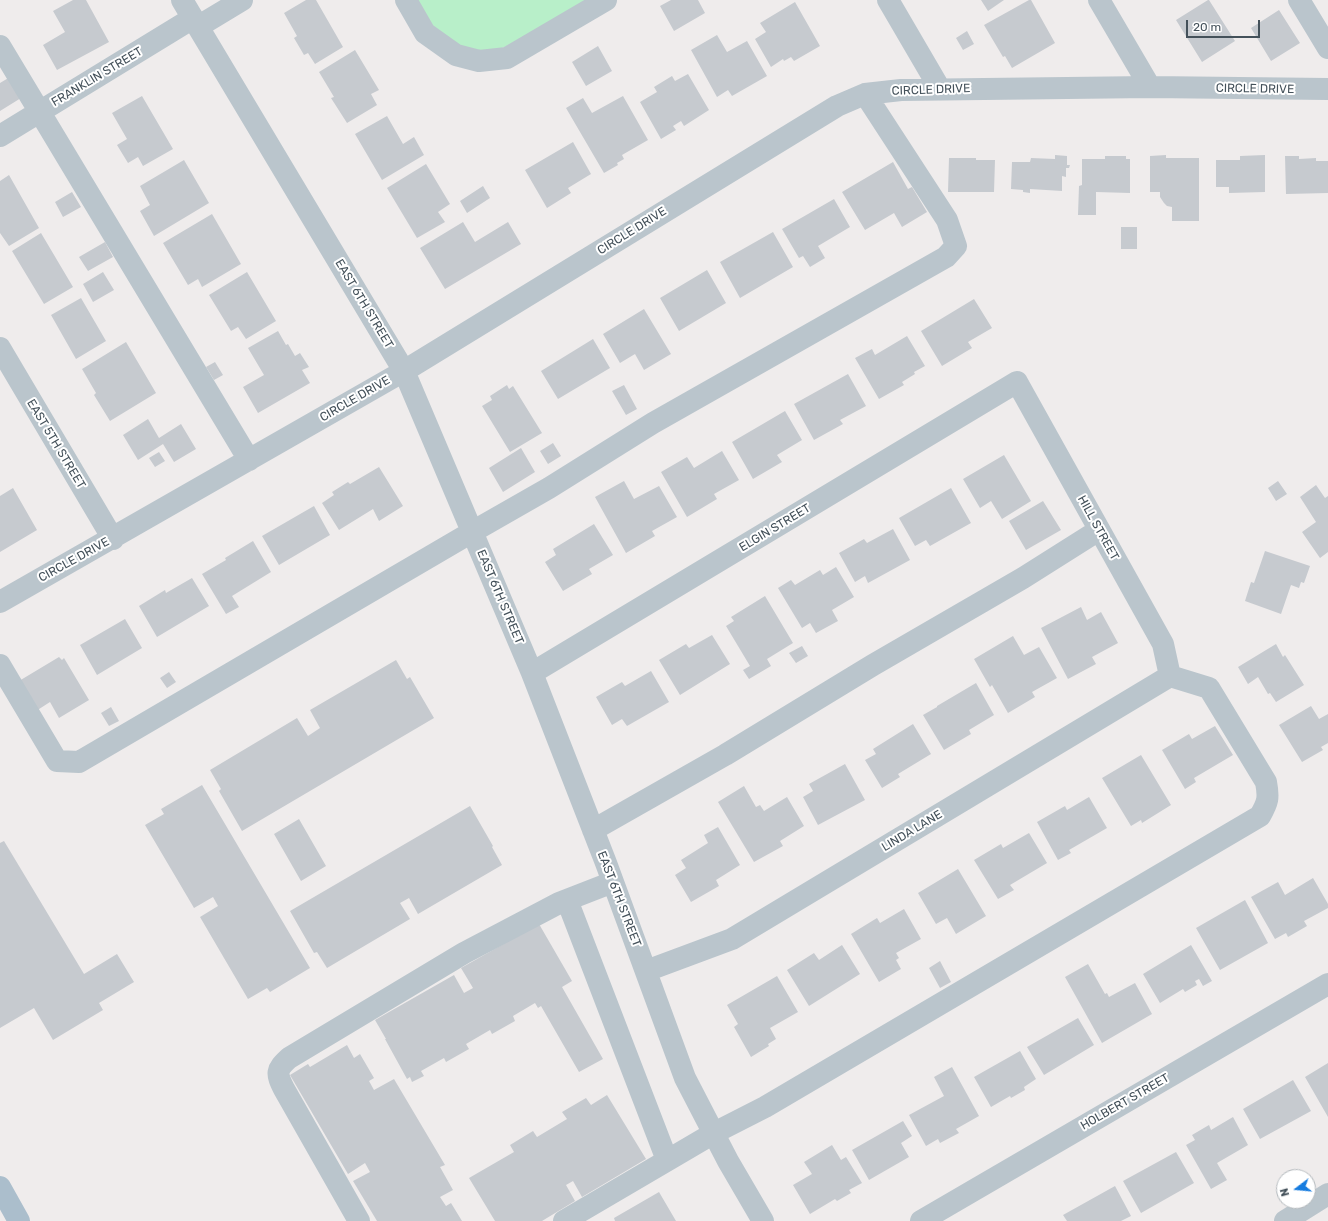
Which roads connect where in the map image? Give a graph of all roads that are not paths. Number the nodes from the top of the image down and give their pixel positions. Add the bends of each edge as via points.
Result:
1 (242, 0) edge
2 (406, 0) edge
3 (606, 0) edge
4 (888, 0) edge
5 (1099, 0) edge
6 (1299, 0) edge
7 (191, 15) edge
8 (0, 46) edge
9 (1328, 48) edge
10 (1150, 87) junction
11 (940, 89) junction
12 (1328, 89) edge
13 (865, 94) junction
14 (39, 112) junction
15 (0, 136) edge
16 (0, 348) edge
17 (404, 371) junction
18 (1017, 382) joint
19 (249, 460) junction
20 (1099, 530) junction
21 (472, 532) junction
22 (113, 539) junction
23 (0, 602) edge
24 (0, 665) edge
25 (532, 673) junction
26 (1170, 676) junction
27 (593, 830) junction
28 (613, 882) junction
29 (567, 900) junction
30 (646, 971) junction
31 (1328, 984) edge
32 (714, 1133) junction
33 (667, 1160) junction
34 (0, 1187) edge
35 (1328, 1194) edge
36 (19, 1221) edge
37 (358, 1221) edge
38 (564, 1221) edge
39 (763, 1221) edge
40 (921, 1221) edge
41 (1285, 1221) edge

1 - 7 street, FRANKLIN STREET
2 - 3 street via 425,33 456,55 479,61 507,58
4 - 11 street
5 - 10 street
6 - 9 street
7 - 14 street, FRANKLIN STREET
7 - 17 street, EAST 6TH STREET
8 - 14 street
10 - 11 street, CIRCLE DRIVE
10 - 12 street, CIRCLE DRIVE
11 - 13 street, CIRCLE DRIVE
13 - 17 street, CIRCLE DRIVE via 837,106
13 - 21 street via 947,220 956,246 946,257 653,424
14 - 15 street, FRANKLIN STREET
14 - 19 street
16 - 22 street, EAST 5TH STREET
17 - 19 street, CIRCLE DRIVE
17 - 21 street, EAST 6TH STREET
18 - 20 street, HILL STREET
18 - 25 street, ELGIN STREET
19 - 22 street, CIRCLE DRIVE
20 - 26 street, HILL STREET via 1163,644
20 - 27 street via 725,755
21 - 24 street via 79,762 57,761
21 - 25 street, EAST 6TH STREET
22 - 23 street, CIRCLE DRIVE
25 - 27 street, EAST 6TH STREET
26 - 30 street, LINDA LANE via 732,939
26 - 32 street via 1208,688 1266,782 1269,795 1260,816 772,1103
27 - 28 street, EAST 6TH STREET
28 - 29 street
28 - 30 street, EAST 6TH STREET
29 - 33 street
29 - 37 street via 464,953 289,1058 280,1066 278,1077 284,1089
30 - 32 street, EAST 6TH STREET via 685,1078
31 - 40 street, HOLBERT STREET
32 - 33 street
32 - 39 street, EAST 6TH STREET
33 - 38 street
34 - 36 main road
35 - 41 street

